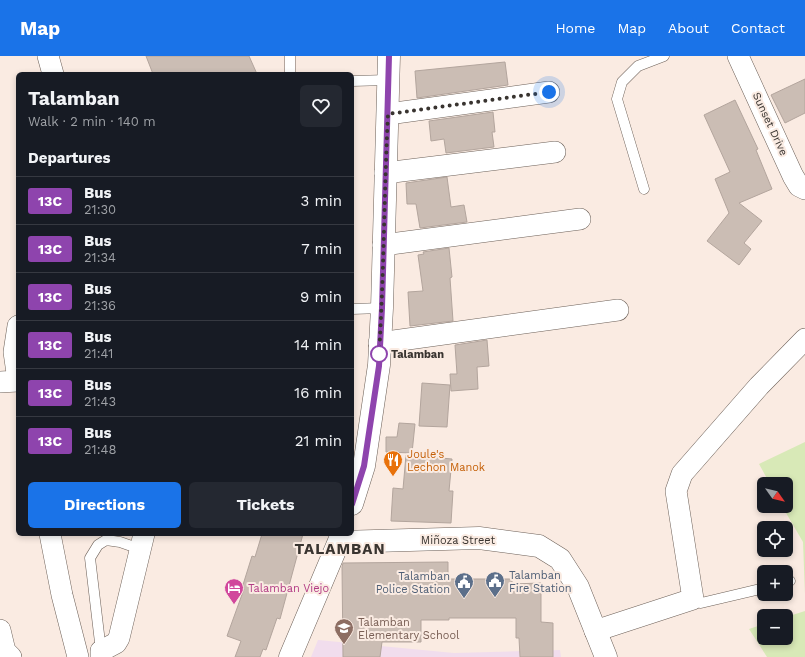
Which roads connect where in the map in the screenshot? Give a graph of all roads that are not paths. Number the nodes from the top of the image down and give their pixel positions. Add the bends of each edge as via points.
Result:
1 (48, 56) edge
2 (290, 56) edge
3 (389, 56) edge
4 (664, 56) edge
5 (738, 56) edge
6 (52, 72) edge
7 (290, 72) edge
8 (388, 80) junction
9 (354, 81) edge
10 (549, 92) dead end
11 (388, 114) junction
12 (555, 152) dead end
13 (385, 173) junction
14 (644, 189) dead end
15 (805, 189) edge
16 (580, 219) dead end
17 (383, 245) junction
18 (382, 308) junction
19 (354, 309) edge
20 (618, 310) dead end
21 (16, 339) edge
22 (805, 339) edge
23 (379, 343) junction
24 (14, 377) edge
25 (354, 498) edge
26 (50, 536) edge
27 (341, 538) edge
28 (142, 542) edge
29 (757, 590) edge
30 (693, 599) junction
31 (0, 630) edge
32 (595, 631) junction
33 (101, 654) edge
34 (12, 657) edge
35 (78, 657) edge
36 (290, 657) edge
37 (606, 657) edge

1 - 6 street
2 - 7 lane
3 - 8 main road
4 - 14 lane via 638,66 622,82 617,99
5 - 15 street, Sunset Drive via 793,176 799,186
8 - 9 lane
8 - 11 main road
10 - 11 street
11 - 13 main road
12 - 13 street
13 - 17 main road
16 - 17 street
17 - 18 main road
18 - 19 lane
18 - 23 main road
20 - 23 street
21 - 24 street
22 - 30 street via 759,386 682,474 678,483 676,491
23 - 25 main road via 379,366 364,466
26 - 35 street
27 - 32 main road, Miñoza Street via 479,538 539,546 560,559 578,587
27 - 36 main road
28 - 33 street via 120,638
28 - 33 lane via 106,540 90,558
29 - 30 lane via 701,603
30 - 32 street
31 - 34 street via 5,651
32 - 37 main road, Miñoza Street

